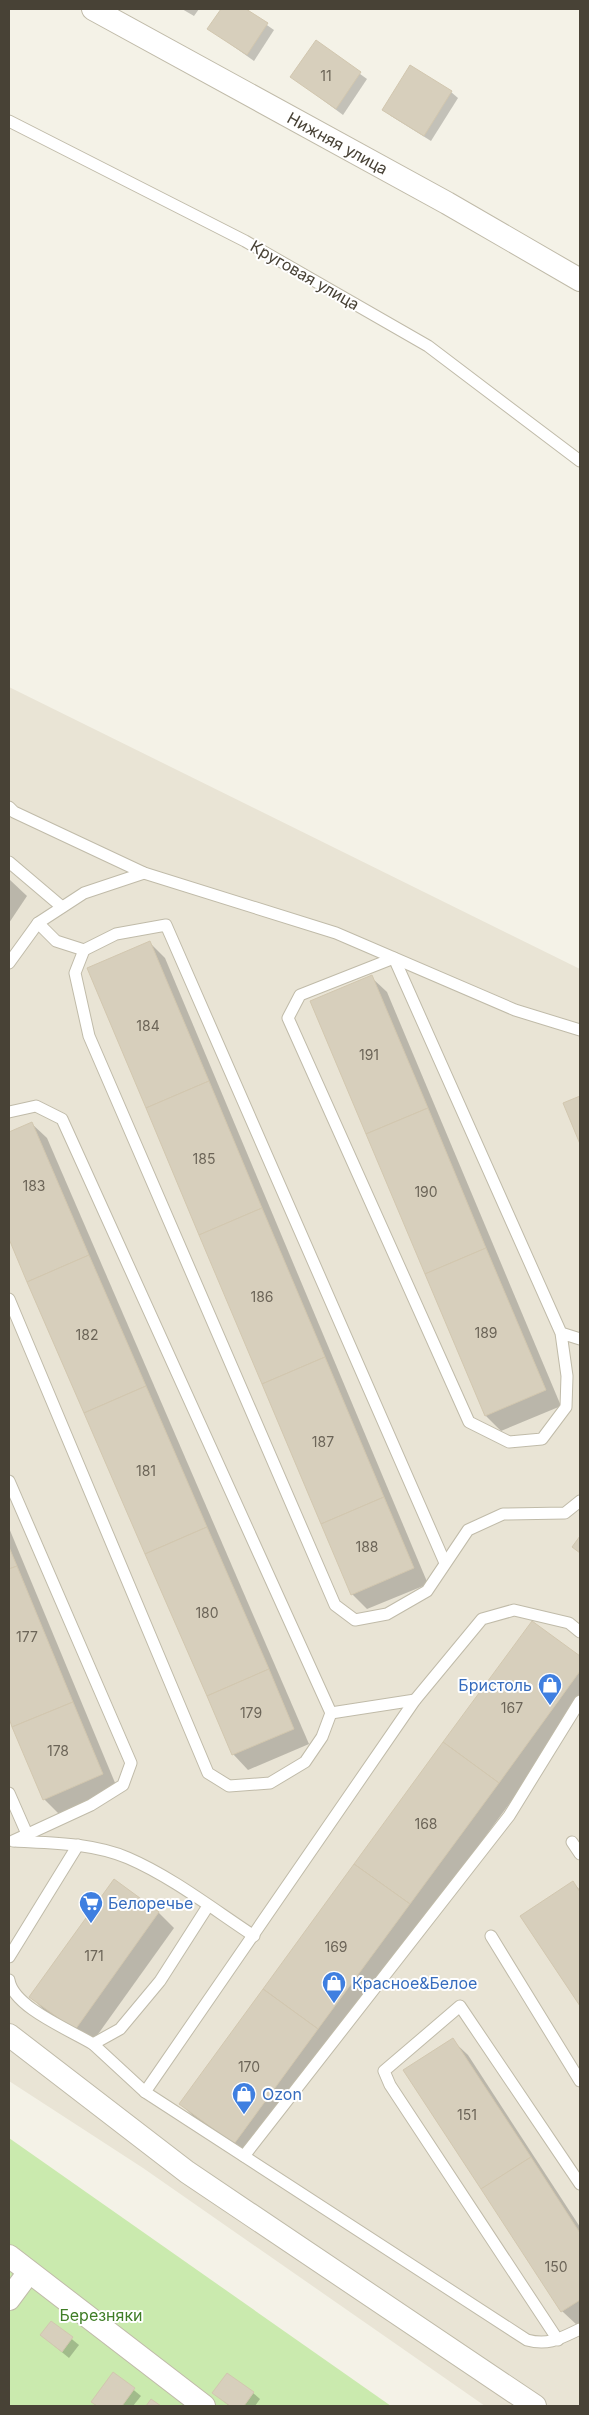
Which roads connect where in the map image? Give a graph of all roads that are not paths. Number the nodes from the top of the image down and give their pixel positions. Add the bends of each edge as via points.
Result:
1 (93, 9) edge
2 (9, 121) edge
3 (580, 280) edge
4 (580, 462) edge
5 (9, 808) edge
6 (9, 862) edge
7 (144, 873) junction
8 (62, 907) junction
9 (38, 923) junction
10 (84, 950) junction
11 (394, 958) junction
12 (9, 963) edge
13 (580, 1030) edge
14 (9, 1112) edge
15 (9, 1299) edge
16 (561, 1333) junction
17 (580, 1339) edge
18 (9, 1481) edge
19 (580, 1501) edge
20 (445, 1563) junction
21 (580, 1632) edge
22 (415, 1700) junction
23 (580, 1701) edge
24 (331, 1713) junction
25 (9, 1793) edge
26 (27, 1834) junction
27 (11, 1840) edge
28 (572, 1842) dead end
29 (78, 1845) junction
30 (580, 1854) edge
31 (208, 1906) junction
32 (254, 1936) junction
33 (491, 1936) dead end
34 (9, 1957) edge
35 (9, 1980) edge
36 (9, 2035) edge
37 (93, 2044) junction
38 (580, 2081) edge
39 (145, 2092) junction
40 (244, 2156) junction
41 (580, 2184) edge
42 (9, 2256) edge
43 (28, 2272) junction
44 (9, 2298) edge
45 (580, 2329) edge
46 (558, 2340) junction
47 (204, 2406) edge
48 (535, 2406) edge

1 - 3 street, Нижняя улица via 447,203
2 - 4 lane, Круговая улица via 245,241 428,346
5 - 7 lane
6 - 8 lane
7 - 8 lane via 84,893
7 - 11 lane via 336,933
8 - 9 lane
9 - 10 lane via 56,941
9 - 12 lane
10 - 20 lane via 116,934 166,925
10 - 20 lane via 75,973 89,1036 335,1605 355,1620 387,1614 427,1591
11 - 13 lane via 514,1010
11 - 16 lane
11 - 16 lane via 300,995 288,1018 469,1422 509,1442 542,1440 566,1407 567,1376
14 - 24 lane via 36,1106 62,1119
15 - 24 lane via 208,1773 229,1786 270,1783 305,1762 322,1737
16 - 17 lane
18 - 26 lane via 131,1764 124,1785 90,1805
19 - 20 lane via 565,1513 502,1514 468,1530
21 - 22 lane via 569,1624 514,1610 482,1619
22 - 24 lane
22 - 32 lane
23 - 40 lane via 510,1816
25 - 26 lane
26 - 27 lane
27 - 29 lane
28 - 30 lane
29 - 31 lane via 126,1857
29 - 34 lane
31 - 32 lane
31 - 37 lane via 160,1981 120,2028
32 - 39 lane
33 - 38 lane
35 - 37 lane via 10,1989 23,2003
36 - 48 street via 187,2172
37 - 39 lane
39 - 40 lane
40 - 46 lane via 527,2340 541,2344
41 - 46 lane via 460,2006 384,2071 390,2085
42 - 43 street
43 - 44 street
43 - 47 street
45 - 46 lane

